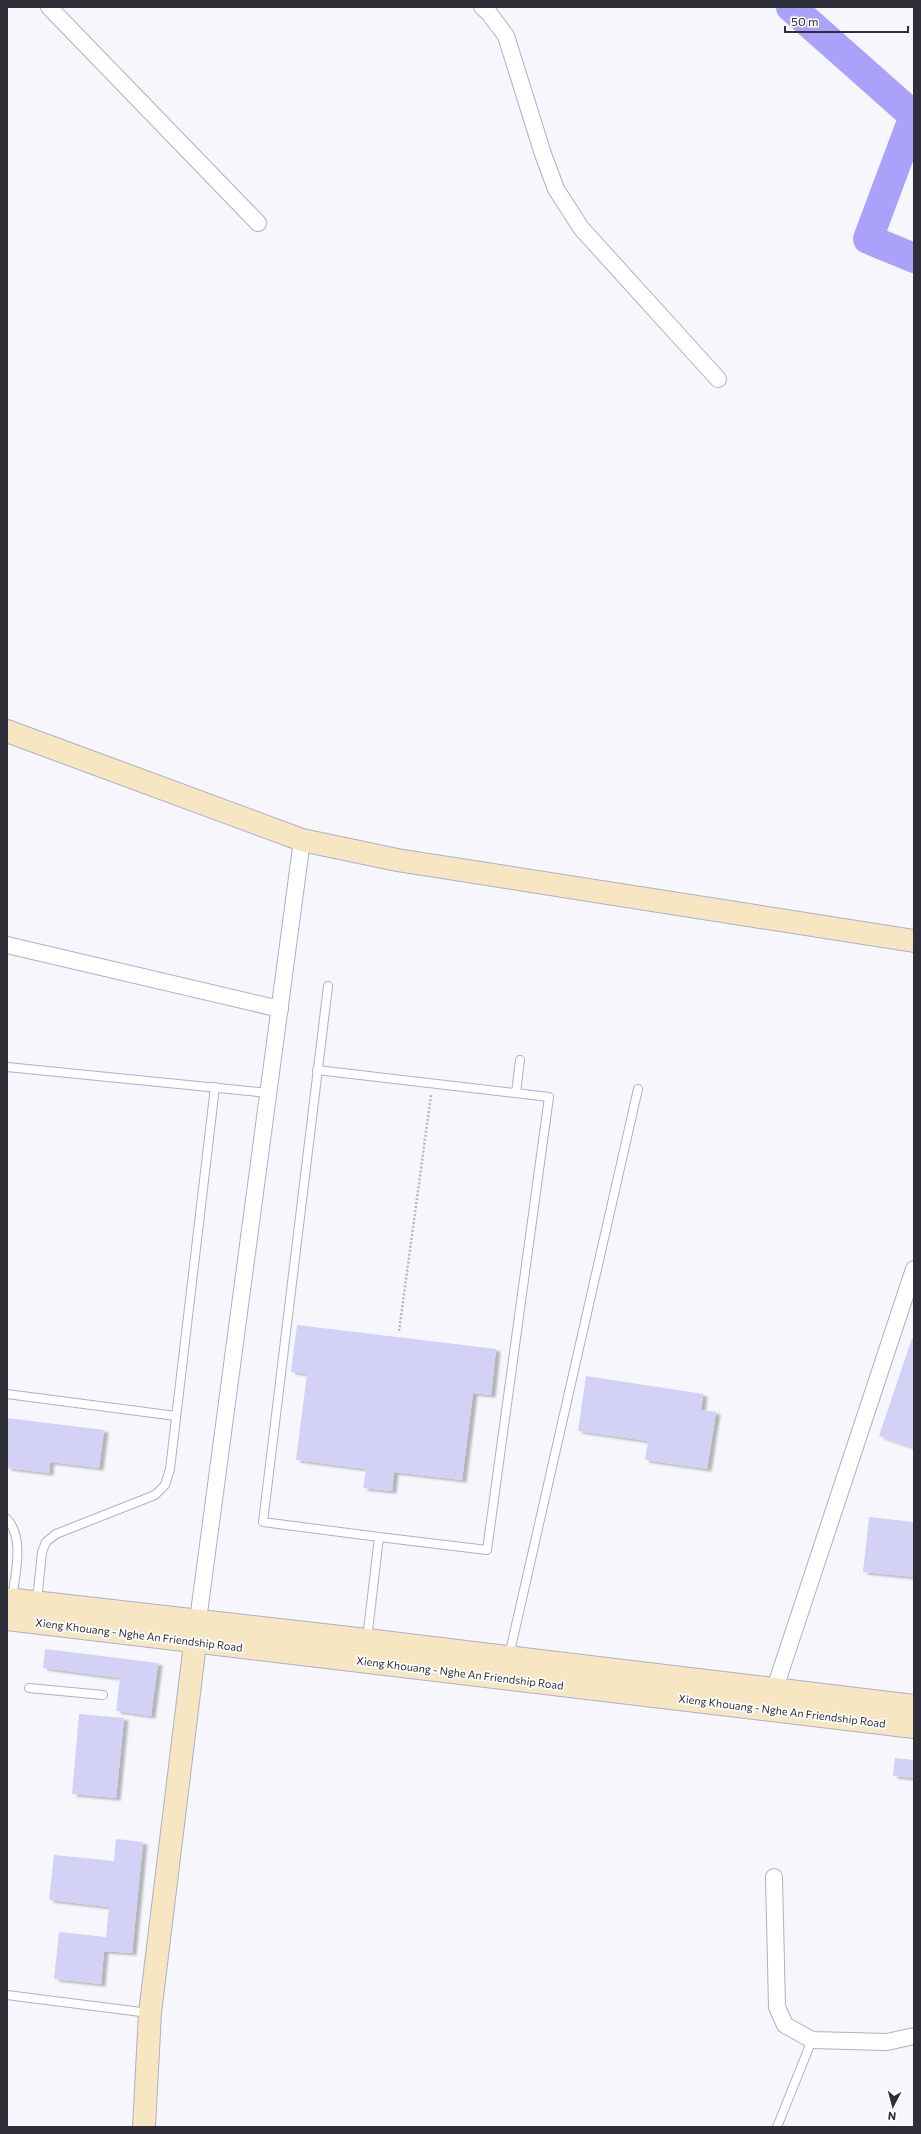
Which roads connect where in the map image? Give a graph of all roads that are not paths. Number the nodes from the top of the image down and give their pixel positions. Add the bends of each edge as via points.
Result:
1 (49, 7) edge
2 (482, 7) edge
3 (258, 223) dead end
4 (718, 379) dead end
5 (7, 731) edge
6 (302, 840) junction
7 (914, 940) edge
8 (7, 945) edge
9 (328, 986) dead end
10 (280, 1009) junction
11 (520, 1060) dead end
12 (7, 1066) edge
13 (317, 1070) junction
14 (215, 1087) junction
15 (638, 1089) dead end
16 (268, 1093) junction
17 (516, 1093) junction
18 (914, 1270) edge
19 (7, 1394) edge
20 (176, 1416) junction
21 (7, 1519) edge
22 (379, 1537) junction
23 (37, 1602) junction
24 (9, 1606) edge
25 (198, 1620) junction
26 (367, 1640) junction
27 (196, 1642) junction
28 (509, 1657) junction
29 (29, 1688) dead end
30 (775, 1688) junction
31 (103, 1695) dead end
32 (914, 1706) edge
33 (772, 1710) junction
34 (914, 1726) edge
35 (774, 1877) dead end
36 (7, 1995) edge
37 (150, 2013) junction
38 (914, 2036) edge
39 (812, 2040) junction
40 (144, 2127) edge
41 (777, 2127) edge

1 - 3 street
2 - 4 street via 506,36 542,154 556,189 581,228
5 - 6 street
6 - 7 street via 396,860
6 - 10 street
8 - 10 street
9 - 13 lane
10 - 16 street
11 - 17 lane
12 - 14 lane
13 - 17 lane
13 - 22 lane via 263,1522
14 - 16 lane
14 - 20 lane
15 - 28 lane
16 - 25 street
17 - 22 lane via 549,1097 488,1550
18 - 30 street
19 - 20 lane
20 - 23 lane via 170,1469 165,1485 155,1495 56,1534 46,1542 42,1552
21 - 24 lane via 14,1527 17,1544
22 - 26 lane
23 - 24 street, Xieng Khouang - Nghe An Friendship Road
23 - 25 street, Xieng Khouang - Nghe An Friendship Road
24 - 27 street, Xieng Khouang - Nghe An Friendship Road
25 - 26 street, Xieng Khouang - Nghe An Friendship Road
25 - 27 street
26 - 28 street, Xieng Khouang - Nghe An Friendship Road
27 - 33 street, Xieng Khouang - Nghe An Friendship Road
27 - 37 street
28 - 30 street, Xieng Khouang - Nghe An Friendship Road
29 - 31 lane
30 - 32 street, Xieng Khouang - Nghe An Friendship Road
30 - 33 street
33 - 34 street, Xieng Khouang - Nghe An Friendship Road
35 - 39 street via 777,2006 785,2025
36 - 37 lane
37 - 40 street
38 - 39 street via 887,2042
39 - 41 lane

